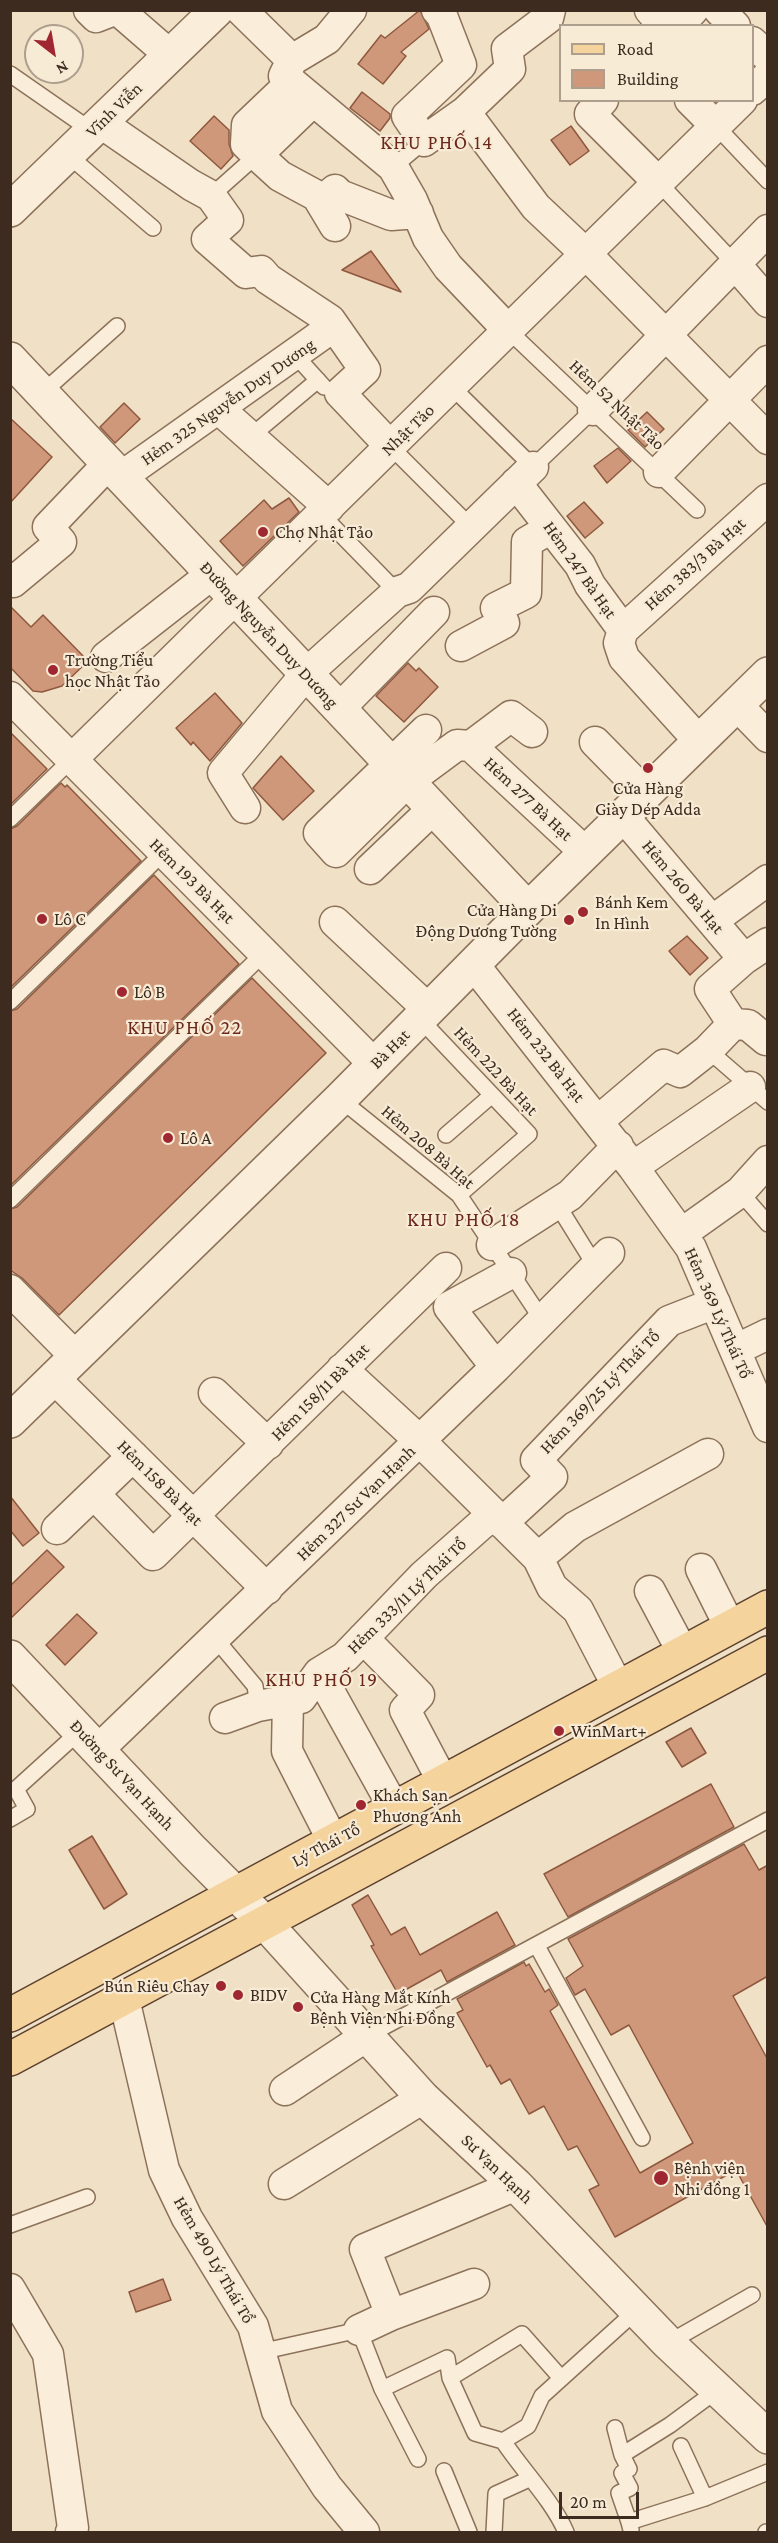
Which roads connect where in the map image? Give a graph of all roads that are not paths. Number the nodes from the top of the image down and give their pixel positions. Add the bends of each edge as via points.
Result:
1 (89, 10) edge
2 (116, 10) edge
3 (217, 10) edge
4 (241, 10) edge
5 (351, 10) edge
6 (550, 10) edge
7 (650, 10) edge
8 (693, 10) edge
9 (719, 10) edge
10 (442, 12) edge
11 (662, 24) edge
12 (680, 24) edge
13 (733, 24) edge
14 (754, 43) edge
15 (171, 56) junction
16 (768, 57) edge
17 (10, 74) edge
18 (768, 75) edge
19 (299, 81) junction
20 (754, 89) edge
21 (692, 102) edge
22 (740, 102) edge
23 (597, 107) edge
24 (465, 112) junction
25 (716, 126) junction
26 (97, 127) junction
27 (424, 141) junction
28 (68, 155) junction
29 (257, 155) junction
30 (393, 167) junction
31 (768, 181) edge
32 (659, 183) junction
33 (211, 196) junction
34 (10, 210) edge
35 (418, 213) junction
36 (153, 228) dead end
37 (768, 230) edge
38 (587, 255) junction
39 (735, 264) junction
40 (768, 302) edge
41 (117, 326) dead end
42 (334, 326) junction
43 (509, 331) junction
44 (665, 335) junction
45 (295, 355) junction
46 (10, 360) edge
47 (768, 361) edge
48 (329, 387) junction
49 (452, 387) junction
50 (42, 393) junction
51 (729, 400) junction
52 (219, 409) junction
53 (593, 410) junction
54 (250, 437) junction
55 (768, 439) edge
56 (391, 447) junction
57 (115, 470) junction
58 (659, 472) junction
59 (525, 475) junction
60 (768, 499) edge
61 (697, 510) dead end
62 (326, 511) junction
63 (470, 526) junction
64 (551, 528) junction
65 (212, 574) junction
66 (10, 578) edge
67 (406, 586) junction
68 (236, 599) junction
69 (434, 612) junction
70 (623, 630) junction
71 (106, 657) dead end
72 (306, 674) junction
73 (768, 674) edge
74 (10, 696) edge
75 (736, 705) junction
76 (339, 709) junction
77 (426, 730) dead end
78 (532, 732) dead end
79 (768, 737) edge
80 (699, 741) junction
81 (595, 742) dead end
82 (471, 746) junction
83 (72, 759) junction
84 (398, 772) junction
85 (645, 793) junction
86 (245, 808) dead end
87 (433, 809) junction
88 (622, 816) junction
89 (10, 819) edge
90 (328, 842) dead end
91 (164, 852) junction
92 (585, 852) junction
93 (369, 869) dead end
94 (768, 880) edge
95 (528, 909) junction
96 (712, 921) junction
97 (335, 922) dead end
98 (756, 951) edge
99 (264, 953) junction
100 (474, 965) junction
101 (10, 1002) edge
102 (425, 1015) junction
103 (733, 1023) junction
104 (766, 1040) edge
105 (708, 1050) junction
106 (375, 1065) junction
107 (759, 1094) edge
108 (492, 1095) junction
109 (340, 1099) junction
110 (598, 1121) junction
111 (446, 1135) dead end
112 (626, 1156) junction
113 (768, 1161) edge
114 (740, 1192) junction
115 (459, 1195) junction
116 (10, 1200) edge
117 (557, 1204) junction
118 (768, 1224) edge
119 (681, 1234) junction
120 (492, 1245) junction
121 (603, 1260) joint
122 (446, 1268) dead end
123 (511, 1273) junction
124 (10, 1290) edge
125 (715, 1303) junction
126 (543, 1321) junction
127 (768, 1334) edge
128 (735, 1350) junction
129 (65, 1367) junction
130 (496, 1367) junction
131 (342, 1369) junction
132 (214, 1393) dead end
133 (14, 1411) edge
134 (768, 1427) edge
135 (420, 1440) junction
136 (268, 1444) junction
137 (708, 1454) dead end
138 (133, 1456) junction
139 (94, 1494) junction
140 (195, 1517) junction
141 (497, 1518) junction
142 (57, 1528) dead end
143 (538, 1558) junction
144 (702, 1569) dead end
145 (267, 1589) junction
146 (650, 1591) dead end
147 (768, 1607) edge
148 (730, 1627) junction
149 (214, 1637) junction
150 (363, 1638) junction
151 (683, 1653) junction
152 (768, 1653) edge
153 (10, 1657) edge
154 (320, 1673) junction
155 (618, 1687) junction
156 (288, 1700) junction
157 (258, 1706) junction
158 (225, 1718) dead end
159 (90, 1739) junction
160 (443, 1782) junction
161 (394, 1808) junction
162 (10, 1819) edge
163 (768, 1820) edge
164 (333, 1841) junction
165 (234, 1894) junction
166 (265, 1923) junction
167 (537, 1946) junction
168 (124, 1999) junction
169 (10, 2015) edge
170 (365, 2037) junction
171 (10, 2059) edge
172 (285, 2090) dead end
173 (423, 2098) junction
174 (642, 2138) dead end
175 (284, 2184) dead end
176 (516, 2185) junction
177 (87, 2197) dead end
178 (10, 2225) edge
179 (474, 2284) dead end
180 (10, 2289) edge
181 (752, 2295) dead end
182 (636, 2311) junction
183 (391, 2315) junction
184 (359, 2330) junction
185 (668, 2343) junction
186 (260, 2352) junction
187 (450, 2378) junction
188 (561, 2378) junction
189 (382, 2389) junction
190 (716, 2391) junction
191 (615, 2428) dead end
192 (768, 2438) edge
193 (503, 2441) junction
194 (681, 2446) dead end
195 (622, 2455) junction
196 (418, 2459) dead end
197 (444, 2471) dead end
198 (768, 2472) edge
199 (529, 2479) junction
200 (705, 2498) junction
201 (630, 2527) edge
202 (71, 2532) edge
203 (364, 2532) edge
204 (469, 2532) edge
205 (494, 2532) edge
206 (566, 2532) edge

1 - 2 street via 96,16
2 - 15 street
3 - 15 street, Vĩnh Viễn
4 - 19 street
5 - 19 street
6 - 24 street via 548,18 507,50 510,69
7 - 11 street
8 - 12 street
9 - 13 street
10 - 27 street via 461,65 407,116
14 - 16 street
15 - 26 street, Vĩnh Viễn
17 - 26 lane
18 - 20 street
19 - 29 street via 247,125 246,144
19 - 30 street
21 - 25 street
22 - 25 street, Nhật Tảo
23 - 32 street
24 - 27 street
24 - 38 street via 536,207
25 - 31 lane
25 - 32 street, Nhật Tảo
26 - 28 street, Vĩnh Viễn
26 - 33 street
27 - 30 lane
28 - 34 street, Vĩnh Viễn
28 - 36 lane
29 - 33 lane
29 - 35 street via 280,176 317,196 328,214 335,190 391,215
30 - 35 street
32 - 38 street, Nhật Tảo
32 - 39 lane
33 - 42 street via 228,220 207,238 246,273 261,271
35 - 43 street via 428,238 448,267
37 - 39 street
38 - 43 street, Nhật Tảo
38 - 44 street
39 - 40 street
39 - 44 street
41 - 50 lane
42 - 45 street, Hẻm 325 Nguyễn Duy Dương
42 - 48 street via 365,370
43 - 49 street, Nhật Tảo
43 - 53 lane, Hẻm 52 Nhật Tảo
44 - 51 street
44 - 53 street
45 - 48 lane
45 - 52 street, Hẻm 325 Nguyễn Duy Dương
46 - 50 street, Đường Nguyễn Duy Dương
47 - 51 street
48 - 54 lane
48 - 56 street
49 - 56 street, Nhật Tảo
49 - 59 lane
50 - 57 street, Đường Nguyễn Duy Dương
51 - 55 street
51 - 58 street
52 - 54 street
52 - 57 street, Hẻm 325 Nguyễn Duy Dương
53 - 58 lane, Hẻm 52 Nhật Tảo
53 - 59 lane
54 - 62 street
56 - 62 street, Nhật Tảo
56 - 63 lane
57 - 65 street, Đường Nguyễn Duy Dương
57 - 66 street, Hẻm 325 Nguyễn Duy Dương via 48,526 61,542 13,582
58 - 61 lane, Hẻm 52 Nhật Tảo
59 - 63 street
59 - 64 street, Hẻm 247 Bà Hạt
60 - 70 street, Hẻm 383/3 Bà Hạt
62 - 67 lane
62 - 68 street, Nhật Tảo
63 - 67 street
64 - 69 street via 526,542 526,593 496,608 504,623 466,652
64 - 70 street, Hẻm 247 Bà Hạt
65 - 68 street, Đường Nguyễn Duy Dương
65 - 71 street
67 - 69 street
67 - 72 street
68 - 72 street, Đường Nguyễn Duy Dương
68 - 83 street, Nhật Tảo
69 - 76 street
70 - 80 street, Hẻm 247 Bà Hạt via 619,643 624,658
72 - 76 street, Đường Nguyễn Duy Dương
72 - 86 street via 223,773
73 - 75 street, Bà Hạt
74 - 83 street, Hẻm 193 Bà Hạt
75 - 79 street
75 - 80 street, Bà Hạt
76 - 84 street, Đường Nguyễn Duy Dương
77 - 84 street
78 - 82 street via 511,716
80 - 85 street, Bà Hạt
81 - 85 street
82 - 84 street via 457,745
82 - 92 street, Hẻm 277 Bà Hạt
83 - 89 lane
83 - 91 street, Hẻm 193 Bà Hạt
84 - 87 street, Đường Nguyễn Duy Dương
84 - 90 street via 319,834
85 - 88 street, Bà Hạt
87 - 93 street
87 - 95 street, Đường Nguyễn Duy Dương
88 - 92 street, Bà Hạt
88 - 96 street, Hẻm 260 Bà Hạt
91 - 99 street, Hẻm 193 Bà Hạt
91 - 101 lane
92 - 95 street, Bà Hạt
94 - 96 street
95 - 100 street, Bà Hạt
96 - 98 street, Hẻm 260 Bà Hạt
97 - 102 street
98 - 103 street, Hẻm 260 Bà Hạt via 710,989
99 - 106 street, Hẻm 193 Bà Hạt
99 - 116 lane
100 - 102 street, Bà Hạt
100 - 110 street, Hẻm 232 Bà Hạt
102 - 106 street, Bà Hạt
102 - 108 lane, Hẻm 222 Bà Hạt
103 - 104 street via 748,1025
103 - 105 street
105 - 107 lane
105 - 110 street via 680,1072 664,1065
106 - 109 street, Bà Hạt
107 - 112 street
108 - 111 lane
108 - 115 lane, Hẻm 222 Bà Hạt via 529,1134
109 - 115 lane, Hẻm 208 Bà Hạt
109 - 129 street, Bà Hạt
110 - 112 street, Hẻm 232 Bà Hạt
112 - 117 street
112 - 119 street, Hẻm 369 Lý Thái Tổ
113 - 114 street
114 - 118 lane
114 - 119 street
115 - 120 lane, Hẻm 208 Bà Hạt
117 - 120 street
117 - 121 lane
119 - 125 street, Hẻm 369 Lý Thái Tổ
120 - 123 lane, Hẻm 208 Bà Hạt
121 - 126 street, Hẻm 327 Sư Vạn Hạnh
122 - 131 street, Hẻm 158/11 Bà Hạt
123 - 126 lane, Hẻm 208 Bà Hạt
123 - 130 street via 449,1307
124 - 129 street, Hẻm 158 Bà Hạt
125 - 128 street, Hẻm 369 Lý Thái Tổ
125 - 141 street, Hẻm 369/25 Lý Thái Tổ via 669,1321 536,1460 552,1477
126 - 130 street, Hẻm 327 Sư Vạn Hạnh
127 - 128 street
128 - 134 street, Hẻm 369 Lý Thái Tổ
129 - 133 street, Bà Hạt
129 - 138 street, Hẻm 158 Bà Hạt
130 - 135 street, Hẻm 327 Sư Vạn Hạnh
131 - 135 street
131 - 136 street, Hẻm 158/11 Bà Hạt
132 - 136 street
135 - 141 street
135 - 145 street, Hẻm 327 Sư Vạn Hạnh
136 - 140 street, Hẻm 158/11 Bà Hạt
137 - 143 street via 574,1527
138 - 139 street
138 - 140 street, Hẻm 158 Bà Hạt
139 - 140 street, Hẻm 158/11 Bà Hạt via 153,1555
139 - 142 street
140 - 145 street, Hẻm 158 Bà Hạt
141 - 143 street
141 - 150 street, Hẻm 333/11 Lý Thái Tổ via 424,1575
143 - 155 street via 552,1587 578,1610
144 - 148 street
145 - 149 street, Hẻm 327 Sư Vạn Hạnh
146 - 151 street
147 - 148 main road, Lý Thái Tổ
148 - 151 main road, Lý Thái Tổ
149 - 157 lane via 255,1686
149 - 159 street, Hẻm 327 Sư Vạn Hạnh
150 - 154 street, Hẻm 333/11 Lý Thái Tổ via 345,1657
150 - 160 street via 419,1695 405,1710
151 - 155 main road, Lý Thái Tổ
152 - 166 main road
153 - 159 street, Đường Sư Vạn Hạnh
154 - 156 street, Hẻm 333/11 Lý Thái Tổ via 301,1698
154 - 161 street
155 - 160 main road, Lý Thái Tổ
156 - 157 street, Hẻm 333/11 Lý Thái Tổ
156 - 164 street via 287,1751
157 - 158 street, Hẻm 333/11 Lý Thái Tổ
159 - 162 lane via 16,1789 27,1809
159 - 165 street, Đường Sư Vạn Hạnh
160 - 161 main road, Lý Thái Tổ
161 - 164 main road, Lý Thái Tổ
163 - 167 lane
164 - 165 main road, Lý Thái Tổ
165 - 166 street, Sư Vạn Hạnh
165 - 169 main road, Lý Thái Tổ
166 - 168 main road
166 - 170 street, Sư Vạn Hạnh
167 - 170 lane
167 - 174 lane
168 - 171 main road
168 - 186 street, Hẻm 490 Lý Thái Tổ via 164,2170 187,2218 253,2326
170 - 172 street
170 - 173 street, Sư Vạn Hạnh
173 - 175 street
173 - 176 street, Sư Vạn Hạnh
176 - 182 street, Sư Vạn Hạnh
176 - 183 street via 365,2249
177 - 178 lane
179 - 183 street
180 - 202 street via 48,2354
181 - 185 lane
182 - 185 street, Sư Vạn Hạnh
182 - 188 lane
183 - 184 street
184 - 186 lane
184 - 189 lane
185 - 190 street, Sư Vạn Hạnh
186 - 203 street, Hẻm 490 Lý Thái Tổ via 277,2411 327,2487
187 - 188 lane via 522,2334
187 - 189 lane via 447,2358
187 - 193 lane via 475,2433
188 - 193 lane via 542,2396 528,2426
189 - 196 lane
190 - 192 street, Sư Vạn Hạnh
190 - 195 lane
191 - 195 lane
193 - 199 lane
194 - 200 lane
195 - 201 lane via 629,2469 622,2473 630,2488 620,2493
197 - 204 lane
198 - 200 lane
199 - 205 lane via 496,2494
199 - 206 lane via 557,2513
200 - 201 lane

